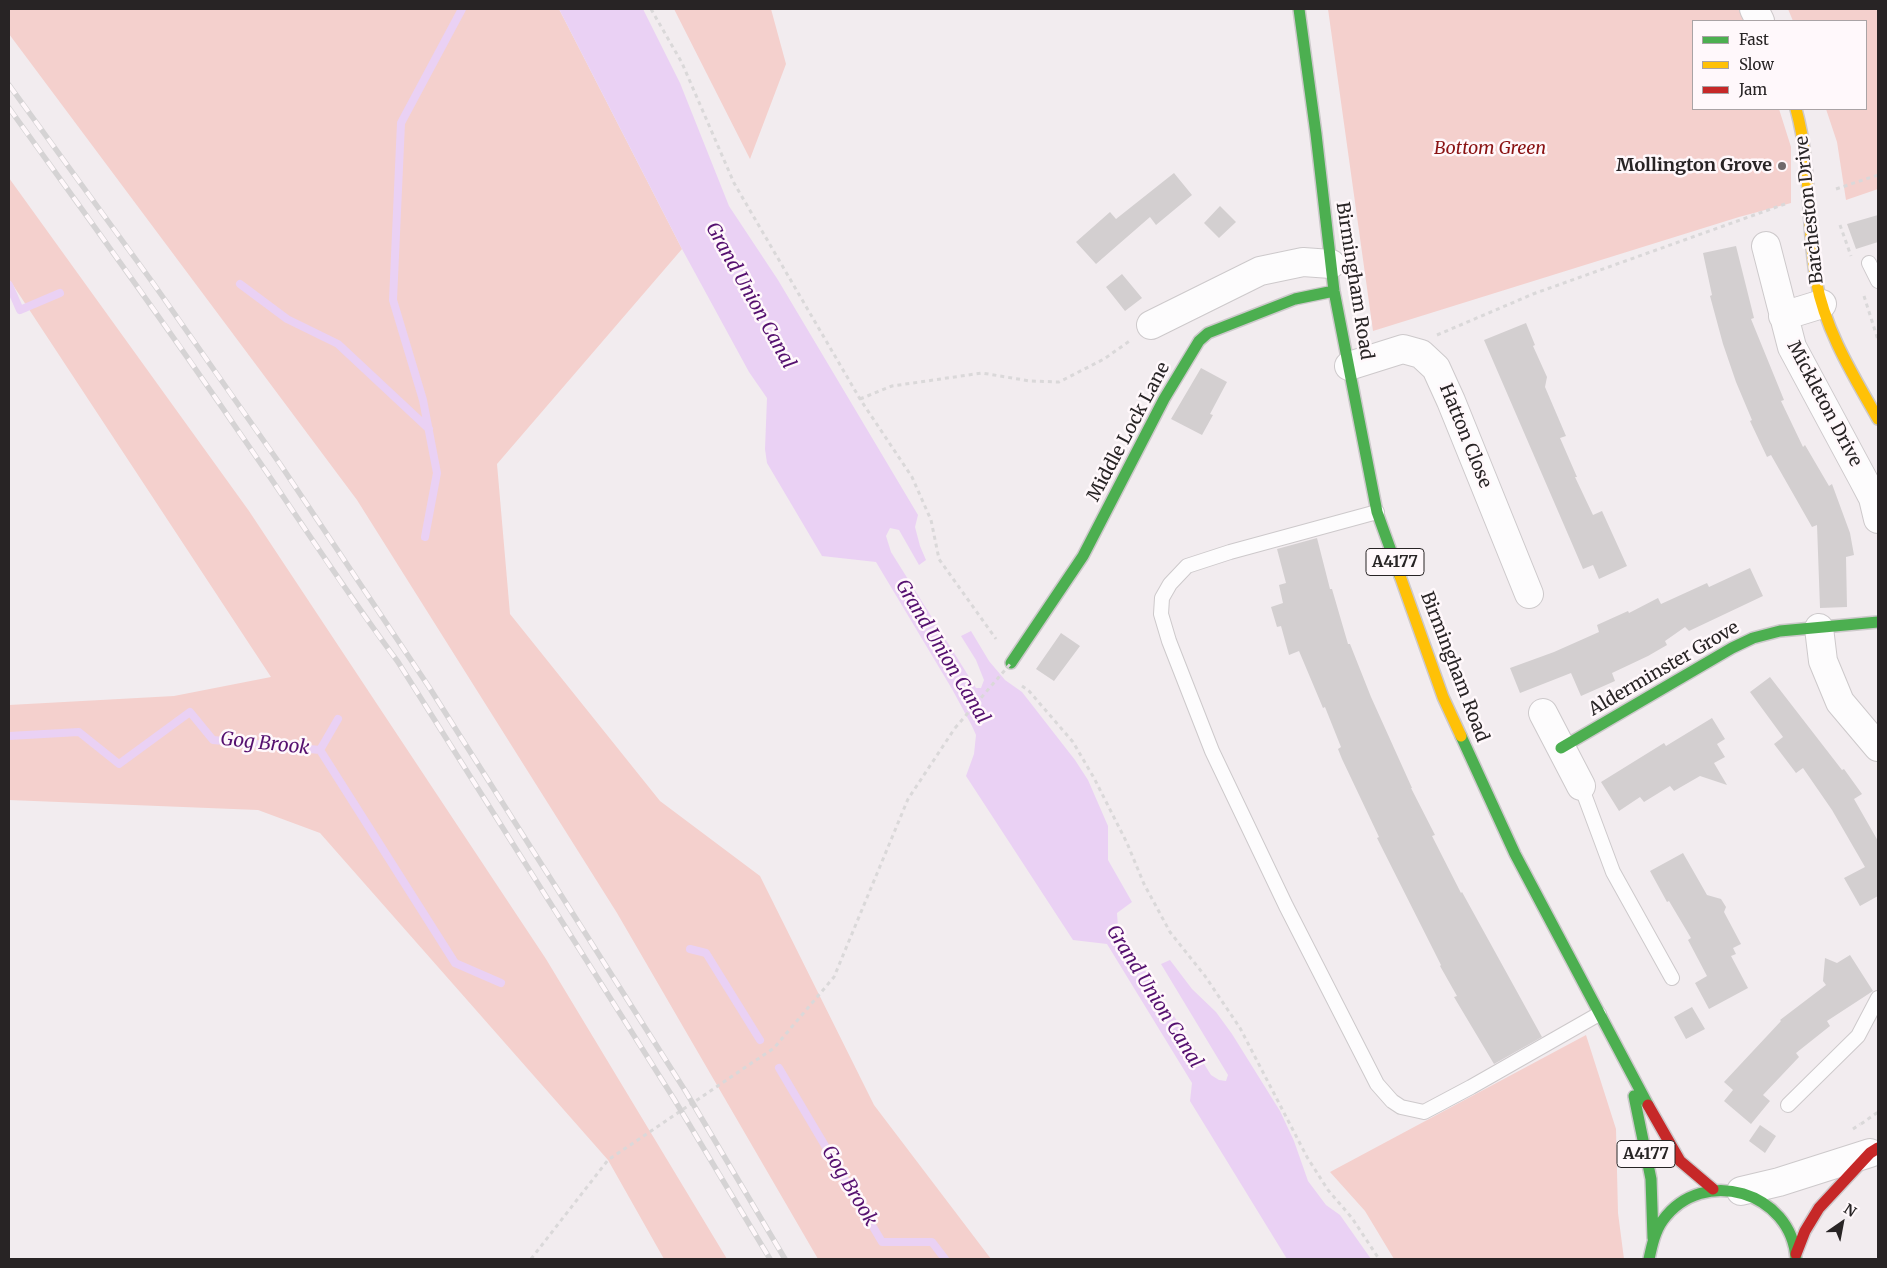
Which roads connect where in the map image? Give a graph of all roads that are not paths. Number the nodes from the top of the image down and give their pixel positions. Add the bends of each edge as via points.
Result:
1 (1299, 9) edge
2 (1796, 110) edge
3 (1766, 246) dead end
4 (1869, 263) dead end
5 (1331, 264) junction
6 (1878, 281) edge
7 (1334, 291) junction
8 (1822, 304) junction
9 (1783, 316) junction
10 (1151, 325) road end
11 (1349, 366) junction
12 (1878, 419) edge
13 (1377, 512) junction
14 (1878, 518) edge
15 (1529, 594) dead end
16 (1878, 622) edge
17 (1818, 628) junction
18 (1007, 666) road end
19 (1543, 713) dead end
20 (1878, 747) edge
21 (1561, 748) junction
22 (1581, 786) joint
23 (1672, 978) dead end
24 (1878, 998) edge
25 (1599, 1014) junction
26 (1629, 1072) junction
27 (1788, 1105) dead end
28 (1874, 1150) edge
29 (1713, 1190) junction
30 (1741, 1192) junction
31 (1653, 1238) junction
32 (1796, 1257) edge
33 (1649, 1259) edge

1 - 5 main road, Birmingham Road / A4177
2 - 8 main road, Barcheston Drive via 1806,162 1814,261
3 - 9 street, Mickleton Drive
4 - 6 lane
5 - 7 main road, Birmingham Road / A4177
5 - 10 street via 1302,262 1260,271
7 - 11 main road, Birmingham Road / A4177
7 - 18 main road, Middle Lock Lane via 1295,299 1208,333 1199,342 1164,399 1084,556
8 - 9 street, Mickleton Drive
8 - 12 main road, Barcheston Drive via 1848,364
9 - 14 street, Mickleton Drive via 1792,347 1869,491
11 - 13 main road, Birmingham Road / A4177
11 - 15 street, Hatton Close via 1403,349 1420,354 1436,368
13 - 25 main road, Birmingham Road / A4177 via 1443,697 1515,854
13 - 25 lane via 1187,566 1170,584 1162,598 1161,614 1212,751 1286,906 1377,1084 1392,1101 1401,1107 1424,1112
16 - 17 main road, Alderminster Grove
17 - 20 street via 1823,661 1840,702
17 - 21 main road, Alderminster Grove via 1780,631 1732,648
19 - 21 street
21 - 22 street
22 - 23 lane via 1613,872
24 - 27 lane via 1858,1036
25 - 26 main road, Birmingham Road / A4177
26 - 29 main road, Birmingham Road / A4177 via 1680,1161
26 - 31 main road, Birmingham Road / A4177 via 1651,1179
28 - 30 street
28 - 32 main road via 1819,1208
29 - 30 main road, Birmingham Road / A4177
29 - 31 main road, Birmingham Road / A4177 via 1681,1202 1664,1218
30 - 32 main road, Birmingham Road / A4177 via 1760,1199 1776,1213 1788,1230
31 - 33 main road, Birmingham Road / A4177

